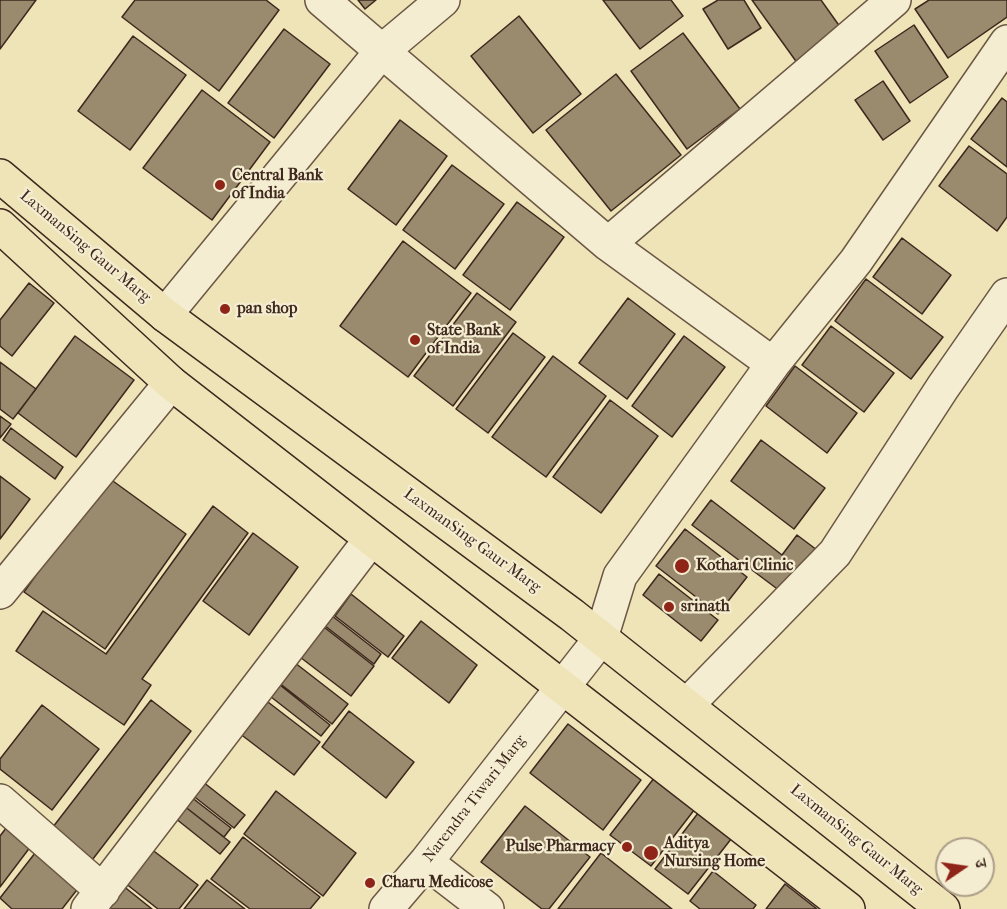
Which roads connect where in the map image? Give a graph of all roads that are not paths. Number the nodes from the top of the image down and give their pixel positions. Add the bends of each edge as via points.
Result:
1 (322, 0) edge
2 (443, 0) edge
3 (894, 0) edge
4 (1007, 42) edge
5 (381, 52) junction
6 (0, 176) edge
7 (3, 234) edge
8 (608, 244) junction
9 (1007, 295) edge
10 (165, 315) junction
11 (773, 364) junction
12 (171, 383) junction
13 (371, 539) junction
14 (0, 592) edge
15 (601, 638) junction
16 (562, 688) junction
17 (687, 705) junction
18 (0, 801) edge
19 (426, 862) junction
20 (95, 900) edge
21 (386, 909) edge
22 (487, 909) edge
23 (848, 909) edge
24 (943, 909) edge

1 - 5 street
2 - 5 street
3 - 8 street
4 - 11 street via 856,261
5 - 8 street
5 - 10 street
6 - 10 main road, LaxmanSing Gaur Marg
7 - 12 main road
8 - 11 street
9 - 17 street via 835,554
10 - 15 main road, LaxmanSing Gaur Marg
11 - 15 street via 620,576
12 - 13 main road
12 - 14 street
13 - 16 main road
13 - 20 street
15 - 16 street, Narendra Tiwari Marg
15 - 17 main road, LaxmanSing Gaur Marg
16 - 19 street, Narendra Tiwari Marg
16 - 23 main road
17 - 24 main road, LaxmanSing Gaur Marg
18 - 20 street
19 - 21 street, Narendra Tiwari Marg
19 - 22 street

